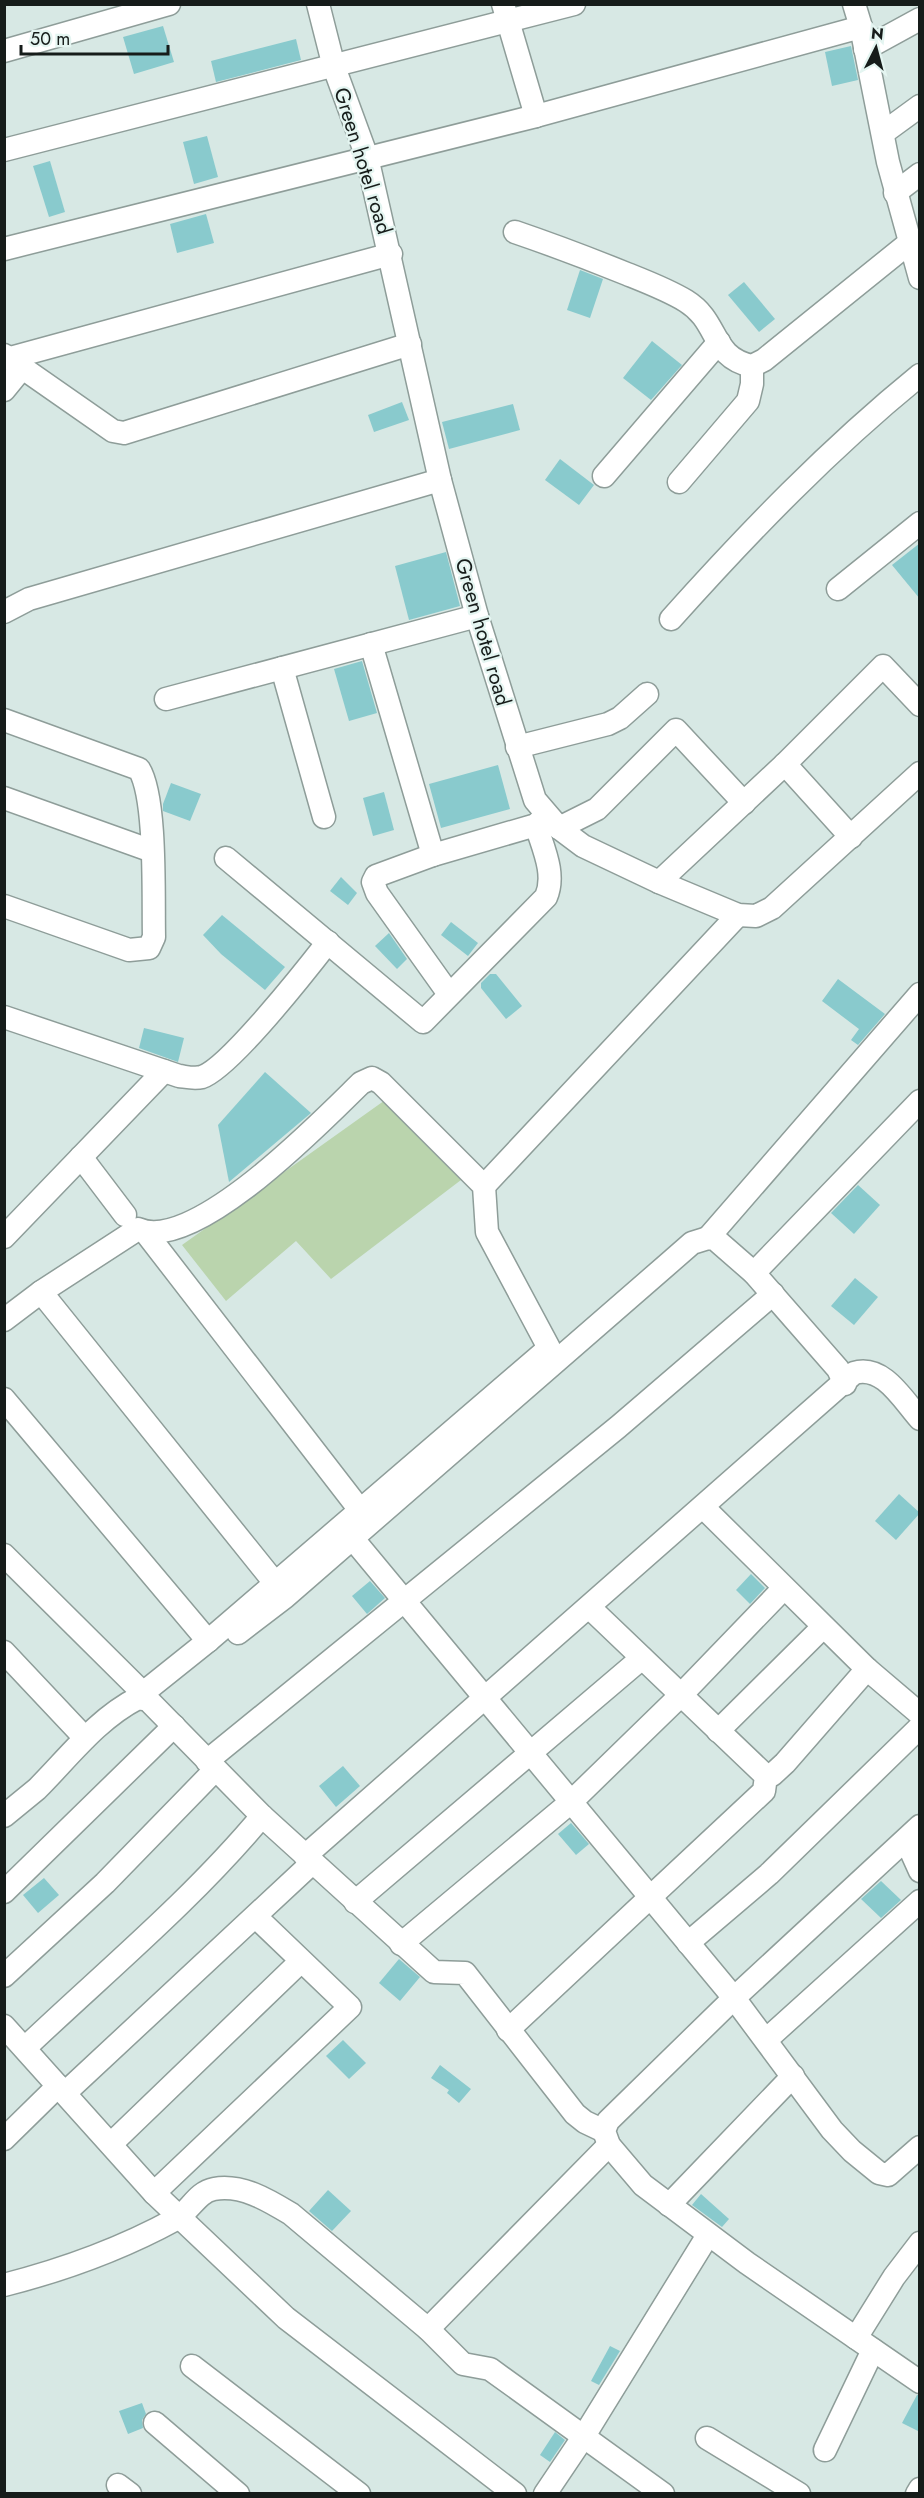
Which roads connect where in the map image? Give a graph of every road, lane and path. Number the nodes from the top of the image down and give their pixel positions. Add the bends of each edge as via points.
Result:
1 (169, 4) edge
2 (318, 4) edge
3 (574, 4) edge
4 (854, 4) edge
5 (506, 13) edge
6 (920, 19) edge
7 (863, 38) junction
8 (4, 51) edge
9 (334, 67) junction
10 (920, 106) edge
11 (536, 116) junction
12 (883, 133) junction
13 (4, 150) edge
14 (367, 157) junction
15 (920, 174) edge
16 (895, 193) junction
17 (515, 232) dead end
18 (909, 243) junction
19 (4, 249) edge
20 (391, 254) junction
21 (920, 278) edge
22 (719, 342) junction
23 (410, 344) junction
24 (12, 360) edge
25 (752, 366) junction
26 (920, 375) edge
27 (4, 390) edge
28 (604, 476) dead end
29 (440, 480) junction
30 (679, 482) dead end
31 (920, 523) edge
32 (838, 589) dead end
33 (4, 612) edge
34 (477, 616) junction
35 (671, 619) dead end
36 (370, 644) junction
37 (282, 668) junction
38 (648, 694) dead end
39 (166, 699) dead end
40 (920, 705) edge
41 (4, 720) edge
42 (517, 747) junction
43 (785, 764) junction
44 (920, 773) edge
45 (4, 798) edge
46 (744, 803) junction
47 (324, 817) dead end
48 (547, 823) junction
49 (851, 837) junction
50 (152, 851) junction
51 (433, 855) junction
52 (226, 858) dead end
53 (659, 882) junction
54 (4, 906) edge
55 (738, 915) junction
56 (328, 942) junction
57 (449, 994) junction
58 (920, 994) edge
59 (12, 1020) edge
60 (4, 1039) edge
61 (164, 1071) junction
62 (920, 1101) edge
63 (81, 1157) junction
64 (484, 1186) junction
65 (125, 1215) dead end
66 (146, 1233) junction
67 (4, 1237) edge
68 (708, 1238) junction
69 (754, 1273) junction
70 (41, 1292) junction
71 (773, 1294) junction
72 (4, 1320) edge
73 (845, 1384) junction
74 (4, 1399) edge
75 (920, 1419) edge
76 (703, 1507) junction
77 (360, 1509) junction
78 (353, 1539) junction
79 (4, 1555) edge
80 (275, 1582) junction
81 (783, 1588) junction
82 (404, 1601) junction
83 (589, 1607) junction
84 (823, 1627) junction
85 (208, 1641) junction
86 (4, 1652) edge
87 (642, 1658) junction
88 (867, 1669) junction
89 (681, 1695) junction
90 (485, 1698) junction
91 (148, 1700) junction
92 (920, 1714) edge
93 (174, 1725) junction
94 (920, 1728) edge
95 (718, 1731) junction
96 (85, 1738) junction
97 (529, 1751) junction
98 (211, 1765) junction
99 (766, 1776) junction
100 (571, 1802) junction
101 (6, 1813) edge
102 (262, 1816) junction
103 (913, 1833) edge
104 (309, 1860) junction
105 (920, 1871) edge
106 (4, 1892) edge
107 (650, 1896) junction
108 (920, 1901) edge
109 (355, 1902) junction
110 (256, 1917) junction
111 (688, 1943) junction
112 (401, 1944) junction
113 (300, 1962) junction
114 (4, 1976) edge
115 (734, 1998) junction
116 (508, 2030) junction
117 (765, 2040) junction
118 (13, 2042) edge
119 (793, 2076) junction
120 (62, 2090) junction
121 (607, 2138) junction
122 (4, 2139) edge
123 (111, 2144) junction
124 (920, 2147) edge
125 (154, 2193) junction
126 (669, 2205) junction
127 (179, 2217) junction
128 (708, 2235) junction
129 (920, 2243) edge
130 (4, 2285) edge
131 (428, 2329) junction
132 (865, 2344) junction
133 (192, 2366) dead end
134 (920, 2382) edge
135 (155, 2423) dead end
136 (584, 2436) junction
137 (707, 2438) dead end
138 (825, 2450) dead end
139 (920, 2489) edge
140 (238, 2493) edge
141 (359, 2493) edge
142 (515, 2493) edge
143 (545, 2493) edge
144 (663, 2493) edge
145 (799, 2493) edge
146 (917, 2493) edge

1 - 8 street
2 - 9 street, Green hotel road
3 - 5 street
4 - 7 street
5 - 9 street
5 - 11 street
6 - 7 street
7 - 11 street
7 - 12 street
9 - 13 street
9 - 14 street, Green hotel road
10 - 12 street
11 - 14 street
12 - 16 street
14 - 19 street
14 - 20 street, Green hotel road
15 - 16 street
16 - 18 street
17 - 22 street via 686,301 707,320
18 - 21 street
18 - 25 street
20 - 23 street, Green hotel road
20 - 24 street
22 - 25 street via 732,361
22 - 28 street
23 - 24 street via 124,433 113,431
23 - 29 street, Green hotel road
24 - 27 street
25 - 30 street via 753,384 748,401
26 - 35 street via 848,435 774,507
29 - 33 street via 29,599
29 - 34 street, Green hotel road
31 - 32 street
34 - 36 street
34 - 42 street, Green hotel road
36 - 37 street
36 - 51 street
37 - 39 street
37 - 47 street
38 - 42 street via 608,724
40 - 43 street via 883,666
41 - 50 street via 139,769 147,789
42 - 48 street, Green hotel road
43 - 46 street
43 - 49 street
44 - 49 street
45 - 50 street
46 - 48 street via 676,730 597,809
46 - 53 street
48 - 51 street
48 - 53 street, Green hotel road via 583,846
48 - 57 street via 550,881 546,897
49 - 55 street via 772,908 756,916
50 - 54 street via 153,937 149,948 129,950
51 - 57 street via 382,872 374,882 383,903
52 - 56 street
53 - 55 street, Green hotel road
55 - 64 street
56 - 57 street via 423,1022
56 - 61 street via 218,1068 193,1078
58 - 68 street
59 - 60 street
59 - 61 street
61 - 63 street
62 - 69 street
63 - 65 street
63 - 67 street
64 - 66 street via 372,1078 361,1083 292,1151 238,1192 181,1227
64 - 77 street via 487,1232 549,1348
66 - 70 street via 138,1229
66 - 77 street
68 - 69 street via 721,1243
68 - 78 street via 692,1243
69 - 71 street
70 - 72 street
70 - 80 street
71 - 73 street via 838,1369
71 - 82 street via 618,1427
73 - 75 street via 854,1373 877,1374
73 - 76 street
74 - 85 street
76 - 81 street
76 - 83 street
77 - 80 street
78 - 82 street
78 - 91 street via 285,1597
79 - 85 street via 143,1693
80 - 85 street
81 - 84 street
81 - 89 street
82 - 90 street
82 - 98 street
83 - 87 street
83 - 90 street
84 - 88 street
84 - 95 street
86 - 96 street
87 - 89 street
87 - 97 street
88 - 92 street
88 - 99 street via 785,1763
89 - 95 street
89 - 100 street
90 - 97 street
90 - 104 street
91 - 93 street
91 - 96 street via 138,1698 126,1704
93 - 98 street
93 - 106 street
94 - 111 street via 770,1874
95 - 99 street
96 - 101 street via 36,1789
97 - 100 street
97 - 109 street
98 - 102 street
98 - 114 street via 113,1876
99 - 107 street via 764,1791 755,1801
100 - 107 street
100 - 112 street
102 - 104 street
102 - 118 street via 171,1914
103 - 105 street
103 - 115 street
104 - 109 street
104 - 110 street
107 - 111 street
107 - 116 street
108 - 117 street
109 - 112 street
110 - 113 street
110 - 120 street
111 - 115 street
112 - 116 street via 434,1972 465,1973
113 - 123 street
113 - 125 street via 350,2007
115 - 117 street
115 - 121 street via 609,2121
116 - 121 street via 575,2114
117 - 119 street
118 - 120 street
119 - 124 street via 832,2130 879,2173 888,2175 896,2171
119 - 126 street
120 - 122 street
120 - 123 street
121 - 126 street via 643,2185
121 - 131 street
123 - 125 street
125 - 127 street
126 - 128 street
127 - 130 street via 131,2242
127 - 131 street via 204,2191 229,2188 251,2193 291,2214
127 - 142 street via 286,2318
128 - 132 street
128 - 136 street
129 - 132 street via 894,2277
131 - 136 street via 463,2364 490,2369
132 - 134 street
132 - 138 street
133 - 141 street
135 - 140 street
136 - 143 street
136 - 144 street
137 - 145 street
139 - 146 street

